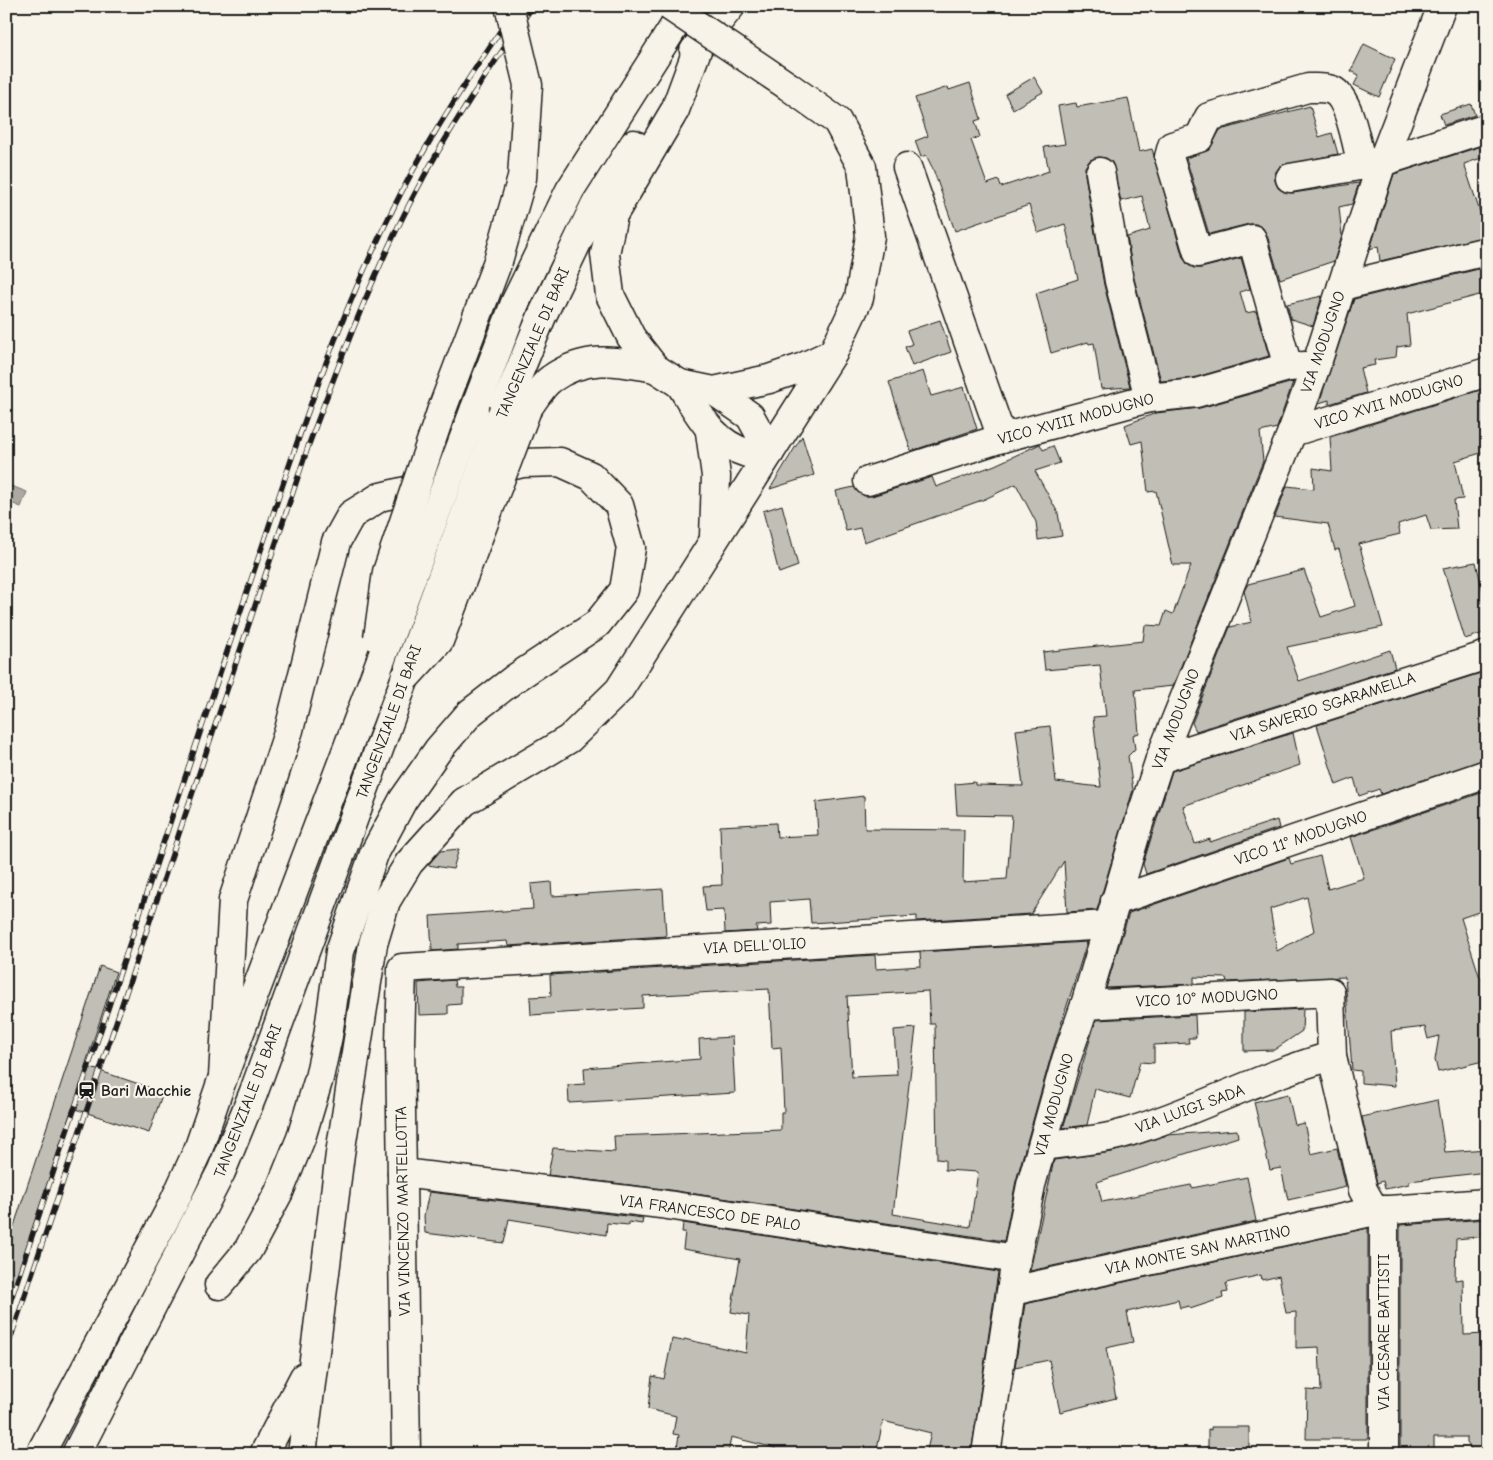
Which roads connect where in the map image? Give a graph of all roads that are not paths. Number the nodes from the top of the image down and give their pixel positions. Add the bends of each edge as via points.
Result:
1 (508, 6) edge
2 (669, 6) edge
3 (691, 6) edge
4 (731, 6) edge
5 (1442, 6) edge
6 (700, 42) junction
7 (1487, 128) edge
8 (1372, 164) junction
9 (907, 167) dead end
10 (1100, 172) dead end
11 (1290, 178) dead end
12 (1487, 251) edge
13 (1342, 286) junction
14 (833, 353) junction
15 (1316, 366) junction
16 (1288, 367) junction
17 (656, 368) junction
18 (1487, 372) edge
19 (680, 384) junction
20 (714, 391) junction
21 (1149, 398) junction
22 (515, 410) junction
23 (710, 432) junction
24 (1292, 432) junction
25 (1002, 438) junction
26 (770, 452) junction
27 (868, 481) dead end
28 (713, 542) junction
29 (1487, 655) edge
30 (371, 686) junction
31 (1160, 759) junction
32 (1487, 774) edge
33 (1111, 913) junction
34 (402, 968) joint
35 (1330, 992) joint
36 (1085, 1005) junction
37 (1332, 1056) junction
38 (224, 1076) junction
39 (1043, 1146) junction
40 (402, 1174) junction
41 (1487, 1202) edge
42 (1380, 1211) junction
43 (1016, 1259) junction
44 (220, 1285) dead end
45 (1012, 1291) junction
46 (312, 1360) junction
47 (41, 1453) edge
48 (76, 1454) edge
49 (264, 1454) edge
50 (302, 1454) edge
51 (406, 1454) edge
52 (986, 1454) edge
53 (1384, 1454) edge

1 - 30 main road, bridge via 528,85 522,178 498,261 387,572
2 - 14 main road, bridge via 837,122 862,168 870,236 859,298
3 - 30 main road, TANGENZIALE DI BARI, bridge via 675,25 570,190 515,303
4 - 6 main road, TANGENZIALE DI BARI
5 - 8 main road, VIA MODUGNO
6 - 17 main road via 675,110 613,215 605,254 610,295 631,337
6 - 22 main road, TANGENZIALE DI BARI via 594,207 542,316
7 - 8 main road
8 - 11 main road
8 - 13 main road, VIA MODUGNO
8 - 16 main road via 1344,102 1334,91 1324,88 1308,88 1209,117 1199,138 1172,146 1168,157 1198,253 1252,239
9 - 25 main road
10 - 21 main road via 1119,281
12 - 13 main road
13 - 15 main road, VIA MODUGNO
14 - 20 main road via 769,379
14 - 26 main road
15 - 16 main road, VICO XVIII MODUGNO
15 - 24 main road, VIA MODUGNO
16 - 21 main road, VICO XVIII MODUGNO via 1196,393
17 - 19 main road
17 - 22 main road via 613,360 585,363 550,379
18 - 24 main road, VICO XVII MODUGNO
19 - 20 main road
19 - 23 main road
20 - 26 main road via 750,416
21 - 25 main road, VICO XVIII MODUGNO
22 - 48 main road, TANGENZIALE DI BARI, bridge via 439,641 405,678 226,1160
23 - 26 main road via 748,454
23 - 28 main road via 716,486
24 - 31 main road, VIA MODUGNO
25 - 27 main road, VICO XVIII MODUGNO
26 - 28 main road
28 - 46 main road via 619,690 569,739 464,802 409,863 386,902 373,944
29 - 31 main road, VIA SAVERIO SGARAMELLA
30 - 38 main road, TANGENZIALE DI BARI
31 - 33 main road, VIA MODUGNO
32 - 33 main road, VICO 11° MODUGNO
33 - 34 main road, VIA DELL'OLIO
33 - 36 main road, VIA MODUGNO
34 - 40 main road, VIA VINCENZO MARTELLOTTA
35 - 36 main road, VICO 10° MODUGNO
35 - 37 main road, VIA CESARE BATTISTI
36 - 39 main road, VIA MODUGNO via 1066,1060
37 - 39 main road, VIA LUIGI SADA via 1307,1063 1204,1106 1117,1135
37 - 42 main road, VIA CESARE BATTISTI via 1363,1190
38 - 44 main road via 233,900 289,730 336,542 351,515 380,497 523,463 560,462 591,476 619,506 631,548 624,590 597,624 514,679 470,714 438,750 403,800 374,854 340,951 320,1078 301,1138 279,1192 248,1250
38 - 47 main road, TANGENZIALE DI BARI via 198,1150
39 - 43 main road, VIA MODUGNO
40 - 43 main road, VIA FRANCESCO DE PALO via 662,1204
40 - 51 main road, VIA VINCENZO MARTELLOTTA
41 - 42 main road, VIA MONTE SAN MARTINO
42 - 45 main road, VIA MONTE SAN MARTINO
42 - 53 main road, VIA CESARE BATTISTI
43 - 45 main road, VIA MODUGNO
45 - 52 main road, VIA MODUGNO
46 - 49 main road
46 - 50 main road

